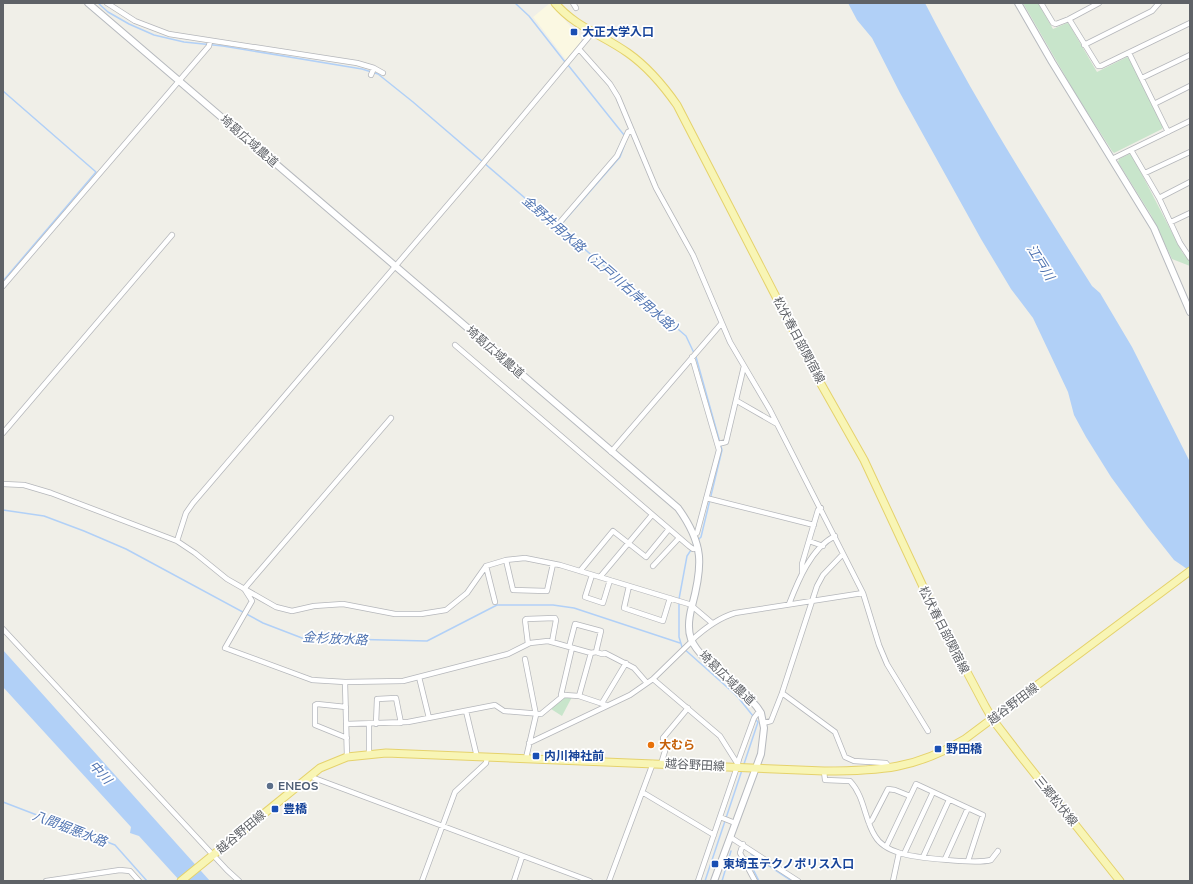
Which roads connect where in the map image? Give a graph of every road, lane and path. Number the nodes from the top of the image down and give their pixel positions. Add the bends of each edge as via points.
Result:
1 (88, 3) edge
2 (107, 3) edge
3 (554, 3) edge
4 (573, 3) edge
5 (1018, 3) edge
6 (1041, 3) edge
7 (1099, 3) edge
8 (1159, 3) edge
9 (576, 8) dead end
10 (1069, 18) junction
11 (1190, 23) edge
12 (592, 33) junction
13 (210, 40) junction
14 (1084, 45) junction
15 (579, 49) junction
16 (1129, 53) junction
17 (1190, 55) edge
18 (374, 68) junction
19 (383, 73) dead end
20 (371, 75) dead end
21 (1142, 78) junction
22 (179, 81) junction
23 (1190, 86) edge
24 (1154, 104) junction
25 (1190, 121) edge
26 (632, 130) junction
27 (1168, 132) junction
28 (1131, 150) junction
29 (1190, 152) edge
30 (1112, 159) junction
31 (1145, 173) junction
32 (1190, 182) edge
33 (1159, 198) junction
34 (1190, 213) edge
35 (1171, 222) junction
36 (557, 227) dead end
37 (172, 235) dead end
38 (1190, 258) edge
39 (396, 266) junction
40 (3, 286) edge
41 (1190, 312) edge
42 (721, 324) junction
43 (455, 345) dead end
44 (692, 357) junction
45 (744, 366) junction
46 (736, 401) junction
47 (392, 418) dead end
48 (778, 424) junction
49 (3, 432) edge
50 (718, 444) junction
51 (612, 452) junction
52 (3, 484) edge
53 (706, 498) junction
54 (821, 508) junction
55 (652, 515) junction
56 (814, 525) junction
57 (669, 529) junction
58 (694, 534) junction
59 (835, 536) junction
60 (679, 538) junction
61 (177, 541) junction
62 (809, 541) junction
63 (629, 543) junction
64 (823, 546) junction
65 (693, 548) junction
66 (843, 554) junction
67 (506, 560) junction
68 (553, 564) junction
69 (486, 566) junction
70 (653, 566) dead end
71 (580, 571) junction
72 (1190, 571) edge
73 (802, 573) junction
74 (592, 575) junction
75 (600, 577) junction
76 (610, 580) junction
77 (629, 586) junction
78 (244, 589) junction
79 (863, 594) junction
80 (670, 598) junction
81 (811, 601) junction
82 (495, 602) dead end
83 (789, 604) junction
84 (692, 606) junction
85 (712, 624) junction
86 (3, 629) edge
87 (692, 640) junction
88 (552, 642) junction
89 (528, 644) junction
90 (570, 648) junction
91 (593, 653) junction
92 (525, 659) dead end
93 (626, 663) junction
94 (419, 676) junction
95 (653, 679) junction
96 (345, 682) junction
97 (648, 683) junction
98 (782, 693) junction
99 (561, 695) junction
100 (579, 696) junction
101 (604, 704) junction
102 (346, 707) junction
103 (688, 708) junction
104 (466, 712) junction
105 (761, 713) junction
106 (536, 715) junction
107 (429, 718) junction
108 (996, 718) junction
109 (400, 723) junction
110 (346, 724) junction
111 (369, 724) junction
112 (376, 724) junction
113 (763, 724) junction
114 (928, 730) dead end
115 (346, 738) junction
116 (529, 743) junction
117 (369, 754) junction
118 (347, 757) junction
119 (477, 757) junction
120 (487, 757) junction
121 (526, 758) junction
122 (652, 763) junction
123 (661, 764) junction
124 (738, 765) junction
125 (756, 768) junction
126 (890, 769) junction
127 (824, 771) junction
128 (311, 775) junction
129 (642, 792) junction
130 (933, 792) junction
131 (910, 796) junction
132 (949, 800) junction
133 (968, 808) junction
134 (721, 818) junction
135 (732, 822) junction
136 (869, 823) junction
137 (442, 827) junction
138 (714, 835) junction
139 (730, 837) junction
140 (743, 844) junction
141 (886, 847) junction
142 (998, 851) dead end
143 (902, 854) junction
144 (212, 856) junction
145 (522, 857) junction
146 (923, 857) junction
147 (945, 859) junction
148 (968, 861) junction
149 (58, 880) edge
150 (46, 881) edge
151 (138, 881) edge
152 (181, 881) edge
153 (239, 881) edge
154 (422, 881) edge
155 (514, 881) edge
156 (590, 881) edge
157 (609, 881) edge
158 (698, 881) edge
159 (714, 881) edge
160 (755, 881) edge
161 (798, 881) edge
162 (893, 881) edge
163 (1120, 881) edge

1 - 22 street, 埼葛広域農道
2 - 13 street via 135,21 162,32
3 - 12 main road, 松伏春日部関宿線 via 567,16
4 - 9 street
5 - 30 street
6 - 10 street via 1053,23
7 - 10 street
8 - 14 street via 1152,11
10 - 14 street
11 - 16 street
12 - 15 street
12 - 108 main road, 松伏春日部関宿線 via 643,64 676,105 821,384 864,460 933,608
13 - 18 street via 358,63
13 - 22 street via 209,46
14 - 16 street via 1098,66
15 - 26 street via 610,84
15 - 39 street
16 - 21 street
17 - 21 street
18 - 19 street
18 - 20 street
21 - 24 street
22 - 39 street, 埼葛広域農道
22 - 40 street
23 - 24 street
24 - 27 street
25 - 27 street
26 - 36 street via 628,132 617,156
26 - 42 street via 656,188 693,255
27 - 28 street
28 - 30 street
28 - 31 street
29 - 31 street
30 - 41 street via 1154,228
31 - 33 street
32 - 33 street
33 - 35 street
34 - 35 street
35 - 38 street
37 - 49 street
39 - 51 street, 埼葛広域農道
39 - 61 street via 193,503 186,513
42 - 44 street
42 - 45 street
43 - 55 street
44 - 50 street
44 - 51 street
45 - 46 street
45 - 48 street
46 - 48 street
46 - 50 street via 726,442
47 - 78 street
48 - 54 street
50 - 53 street via 719,450
51 - 58 street, 埼葛広域農道 via 678,508
52 - 61 street via 24,485 51,492
53 - 56 street
53 - 58 street via 697,533
54 - 56 street via 818,510
54 - 59 street
55 - 57 street
55 - 63 street
56 - 62 street
57 - 60 street
57 - 63 street via 646,557
58 - 65 street, 埼葛広域農道
59 - 64 street
59 - 66 street
60 - 65 street
60 - 70 street
61 - 78 street via 226,580
62 - 64 street
62 - 73 street
63 - 71 street via 614,531
63 - 75 street
64 - 73 street
65 - 84 street, 埼葛広域農道 via 700,560
66 - 79 street
66 - 81 street via 823,575
67 - 68 street via 526,558
67 - 68 street via 513,590 547,591
67 - 69 street
68 - 71 street
69 - 78 street via 468,593 446,610 421,614 395,614 343,604 292,611 276,607
69 - 82 street
71 - 74 street
72 - 108 main road, 越谷野田線
73 - 83 street
74 - 75 street
74 - 76 street via 585,597 603,603
75 - 76 street
76 - 77 street
77 - 80 street
77 - 80 street via 624,608 663,621
78 - 96 street via 252,601 225,648 312,680
79 - 81 street
79 - 114 street via 879,645 888,664
80 - 84 street
81 - 83 street
81 - 98 street
83 - 85 street via 735,613 724,616
84 - 85 street
84 - 87 street, 埼葛広域農道 via 689,630
85 - 87 street
86 - 144 street
87 - 95 street
87 - 105 street, 埼葛広域農道 via 703,655
88 - 89 street
88 - 89 street via 556,620 554,618 526,618
88 - 90 street
89 - 94 street via 508,654
90 - 91 street
90 - 91 street via 575,624 601,631
90 - 99 street
91 - 93 street via 605,653
91 - 100 street
92 - 106 street
93 - 97 street
93 - 101 street
94 - 96 street via 391,682
94 - 107 street
95 - 97 street
95 - 103 street
96 - 102 street
97 - 101 street via 630,695
98 - 113 street via 771,721
98 - 126 street via 835,732 845,757 854,761 886,763
99 - 100 street
99 - 106 street via 541,714
100 - 101 street
101 - 116 street
102 - 110 street
102 - 115 street via 317,704 315,706 315,725
103 - 123 street via 663,738 665,752
103 - 124 street via 720,736
104 - 106 street via 495,705 504,711
104 - 107 street
104 - 119 street
105 - 113 street, 埼葛広域農道
105 - 124 street via 754,718
106 - 116 street
107 - 109 street
108 - 126 main road, 越谷野田線 via 951,748 922,761
108 - 163 main road, 三郷松伏線
109 - 112 street
109 - 112 street via 396,698 377,699
110 - 111 street
110 - 115 street
111 - 112 street
111 - 117 street
113 - 125 street, 埼葛広域農道 via 763,741
115 - 118 street
116 - 121 street
117 - 118 main road, 越谷野田線
117 - 119 main road, 越谷野田線
118 - 128 main road, 越谷野田線 via 328,764
119 - 120 main road, 越谷野田線
120 - 121 main road, 越谷野田線
120 - 137 street via 486,763 455,792
121 - 122 main road, 越谷野田線
122 - 123 main road, 越谷野田線
122 - 129 street
123 - 124 main road, 越谷野田線
124 - 125 main road, 越谷野田線
124 - 134 street
125 - 127 main road, 越谷野田線
125 - 135 street, 埼葛広域農道
126 - 127 main road, 越谷野田線
127 - 136 street via 825,780 850,781 858,790
128 - 137 street
128 - 144 main road, 越谷野田線
129 - 138 street
129 - 157 street
130 - 131 street via 916,784
130 - 132 street
130 - 143 street
131 - 136 street via 888,789
131 - 141 street
132 - 133 street
132 - 146 street
133 - 147 street
133 - 148 street via 983,815
134 - 135 street
134 - 138 street
135 - 139 street, 埼葛広域農道
136 - 141 street via 874,835
137 - 145 street
137 - 154 street
138 - 158 street
139 - 140 street
139 - 159 street, 埼葛広域農道
140 - 160 street via 740,852
140 - 161 street
141 - 143 street
142 - 148 street via 991,860
143 - 146 street
143 - 162 street
144 - 152 main road, 越谷野田線
144 - 153 street
145 - 155 street
145 - 156 street
146 - 147 street
147 - 148 street
149 - 150 street
149 - 151 street via 120,870 130,871

